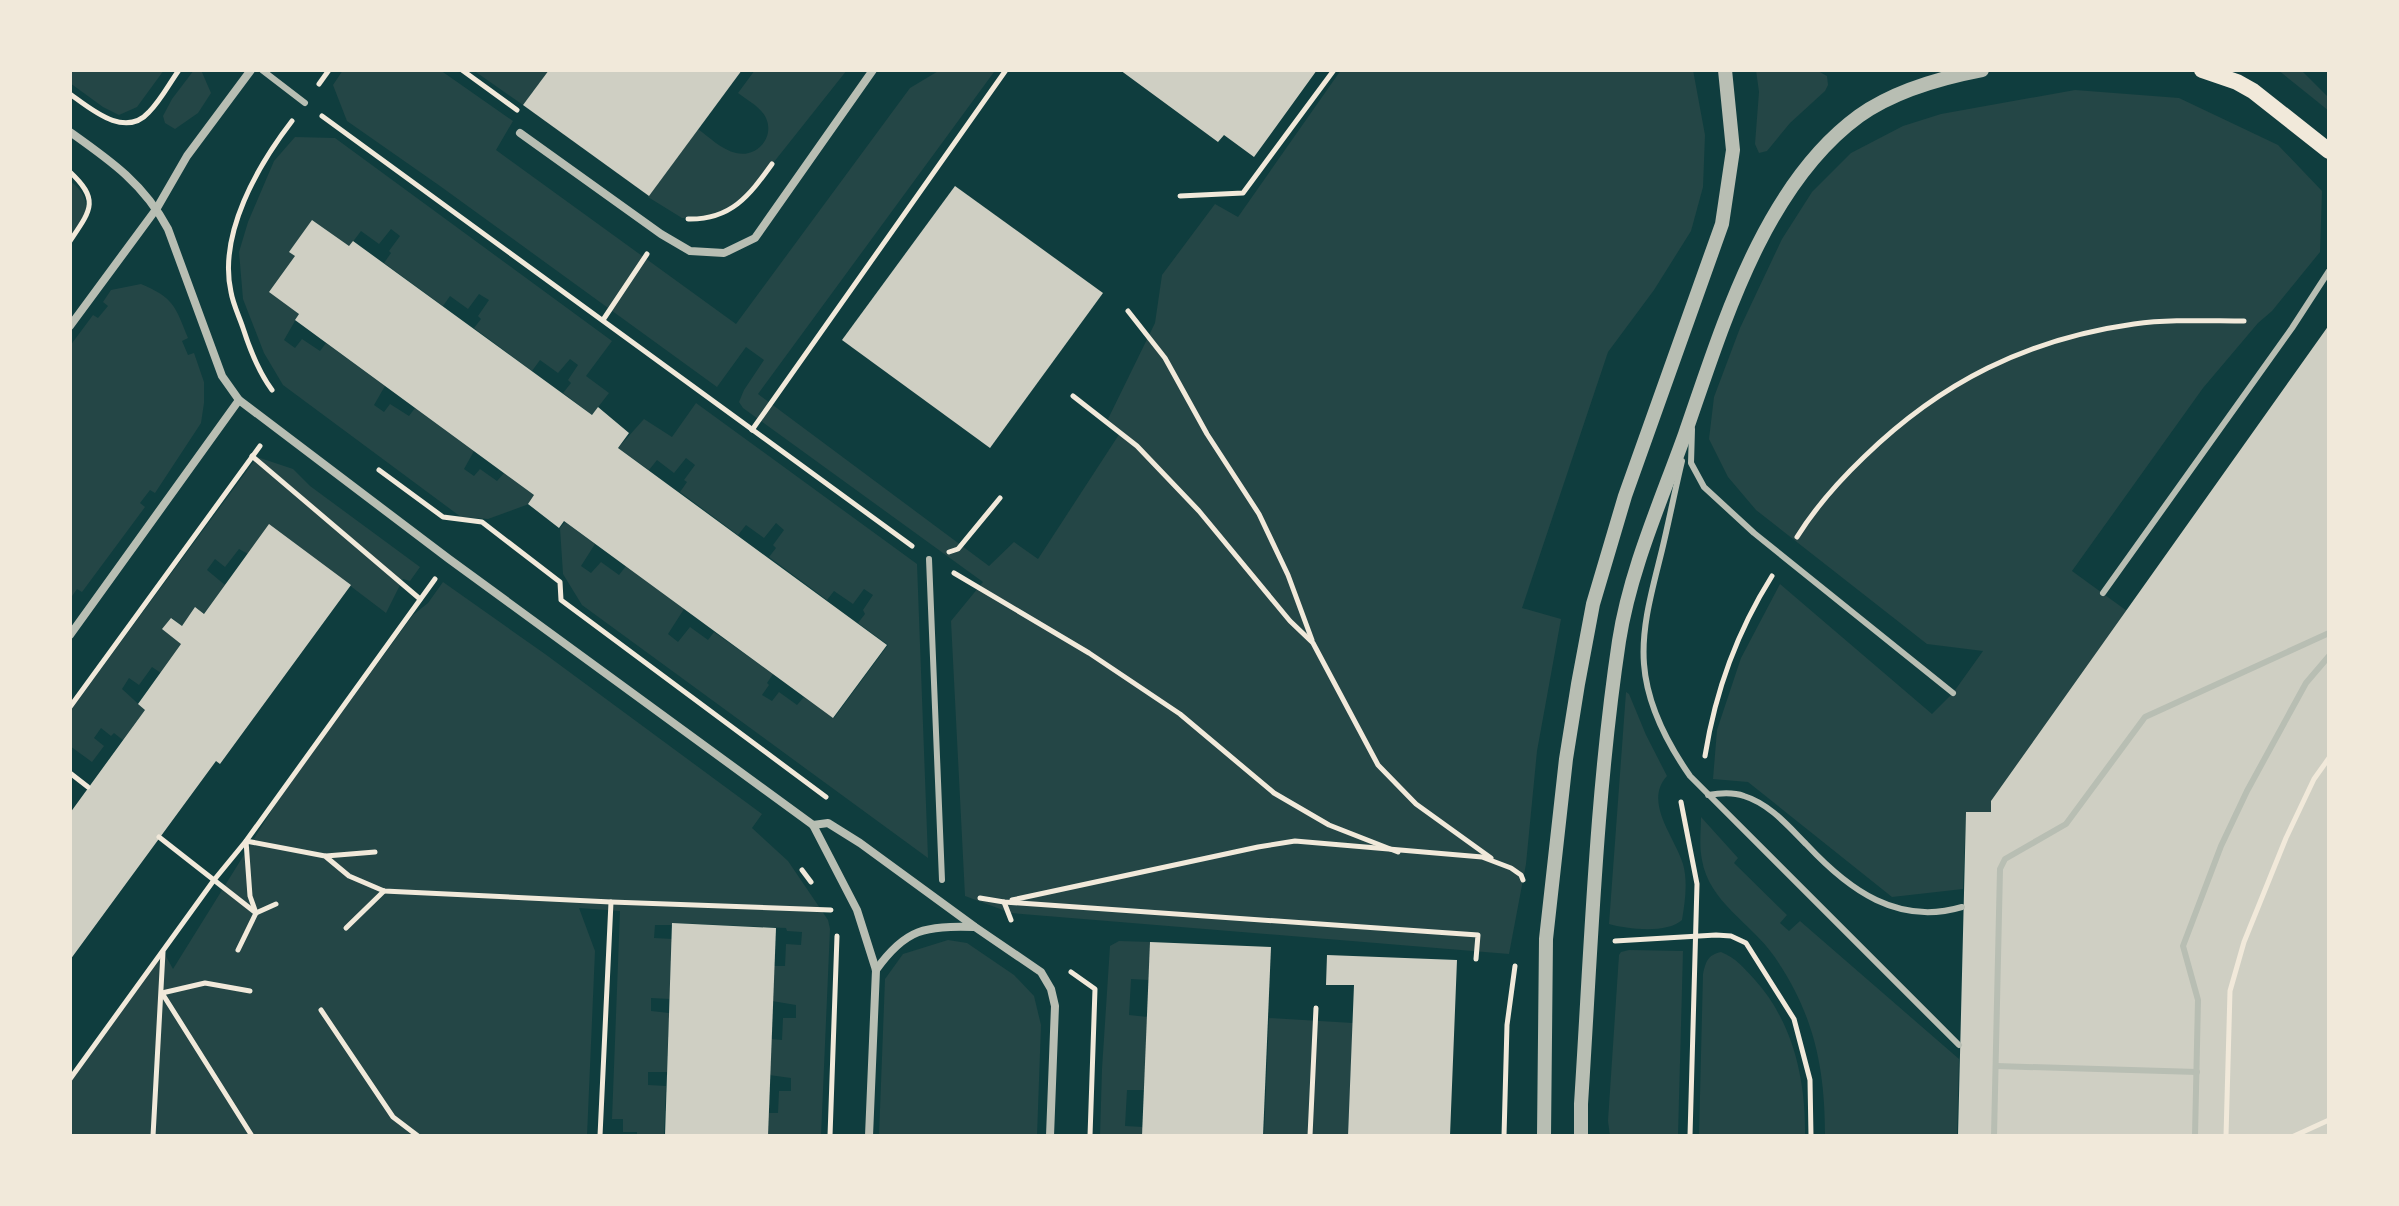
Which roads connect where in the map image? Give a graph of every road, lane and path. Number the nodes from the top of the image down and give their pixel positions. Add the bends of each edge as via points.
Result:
1 (179, 70) edge
2 (251, 70) edge
3 (262, 70) edge
4 (329, 70) edge
5 (462, 70) edge
6 (873, 70) edge
7 (1006, 70) edge
8 (1334, 70) edge
9 (1725, 70) edge
10 (1982, 70) edge
11 (2202, 70) edge
12 (70, 94) edge
13 (305, 103) junction
14 (521, 112) dead end
15 (70, 132) edge
16 (520, 133) dead end
17 (2329, 151) edge
18 (777, 158) dead end
19 (70, 172) edge
20 (1180, 196) dead end
21 (157, 208) junction
22 (678, 218) dead end
23 (661, 234) junction
24 (70, 241) edge
25 (2329, 271) edge
26 (1128, 311) dead end
27 (603, 320) junction
28 (2244, 321) dead end
29 (70, 326) edge
30 (1073, 396) dead end
31 (281, 398) dead end
32 (239, 400) junction
33 (1692, 414) junction
34 (275, 428) junction
35 (752, 430) junction
36 (252, 456) junction
37 (368, 462) dead end
38 (1000, 498) dead end
39 (1803, 527) dead end
40 (449, 559) junction
41 (929, 559) junction
42 (1768, 583) dead end
43 (2103, 593) dead end
44 (420, 599) junction
45 (2329, 633) edge
46 (70, 635) edge
47 (1313, 643) junction
48 (2329, 656) edge
49 (1953, 693) dead end
50 (70, 707) edge
51 (2329, 758) edge
52 (1703, 765) dead end
53 (70, 774) edge
54 (88, 787) dead end
55 (1678, 789) dead end
56 (1708, 795) junction
57 (834, 803) dead end
58 (813, 825) junction
59 (159, 837) dead end
60 (246, 841) junction
61 (375, 852) dead end
62 (1398, 852) junction
63 (325, 856) junction
64 (1495, 860) junction
65 (802, 870) dead end
66 (214, 880) junction
67 (942, 880) dead end
68 (1524, 882) dead end
69 (817, 890) dead end
70 (384, 891) junction
71 (824, 900) dead end
72 (611, 902) junction
73 (276, 904) dead end
74 (1962, 907) dead end
75 (832, 910) junction
76 (256, 913) junction
77 (836, 920) dead end
78 (975, 927) junction
79 (346, 928) dead end
80 (837, 931) dead end
81 (1695, 937) junction
82 (1614, 941) dead end
83 (238, 950) dead end
84 (163, 951) junction
85 (1517, 953) dead end
86 (1476, 959) dead end
87 (876, 970) junction
88 (250, 991) dead end
89 (162, 993) junction
90 (1316, 1008) dead end
91 (321, 1010) dead end
92 (1959, 1045) dead end
93 (1996, 1066) junction
94 (2197, 1072) junction
95 (70, 1079) edge
96 (2329, 1120) edge
97 (153, 1136) edge
98 (252, 1136) edge
99 (418, 1136) edge
100 (600, 1136) edge
101 (830, 1136) edge
102 (869, 1136) edge
103 (1050, 1136) edge
104 (1310, 1136) edge
105 (1504, 1136) edge
106 (1544, 1136) edge
107 (1581, 1136) edge
108 (1690, 1136) edge
109 (1811, 1136) edge
110 (1994, 1136) edge
111 (2195, 1136) edge
112 (2226, 1136) edge
113 (2294, 1136) edge

1 - 12 path via 148,115 136,121 118,123 98,115
2 - 21 street via 187,156
3 - 13 lane
4 - 13 path
5 - 14 path
6 - 23 street via 755,238 724,253 690,251
7 - 35 path
8 - 20 path via 1243,193
9 - 106 street via 1733,150 1722,224 1625,496 1593,604 1578,684 1546,939
10 - 33 street via 1887,100 1859,116 1822,150 1762,237 1726,315
11 - 17 main road via 2253,91
13 - 27 path
13 - 31 path via 268,153 245,197 229,249 230,291 253,359
15 - 21 street via 127,174
16 - 23 street
18 - 22 path via 749,196 720,215
19 - 24 path via 90,202
21 - 29 street
21 - 32 street via 222,376
23 - 27 path
25 - 43 lane
26 - 47 path via 1165,358 1259,514
27 - 35 path
28 - 39 path via 2135,324 2073,335 1989,366 1890,431
30 - 47 path via 1137,446
32 - 34 street
32 - 46 street
33 - 49 lane via 1691,463 1704,487
33 - 56 lane via 1649,609 1644,667 1672,751
33 - 107 street via 1642,553 1619,639 1604,767
34 - 36 path
34 - 40 street
35 - 41 path
36 - 44 path
36 - 50 path
37 - 57 path via 443,517 482,522 560,582 561,600
38 - 41 path via 958,549
40 - 44 path
40 - 58 street
41 - 62 path via 1089,653 1180,714 1274,793 1329,825
41 - 67 lane
42 - 52 path via 1732,654
44 - 60 path
45 - 93 lane via 2145,717 2066,824 2005,859 2000,869
47 - 64 path via 1378,765 1416,804
48 - 94 lane via 2306,683 2247,791 2183,946 2198,1000
51 - 112 path via 2286,838 2230,991
53 - 54 path
55 - 81 path via 1697,884
56 - 74 lane via 1744,796 1762,805 1846,884 1877,900 1922,913
56 - 92 lane
58 - 78 street via 828,823
58 - 87 street via 857,910
59 - 66 path
60 - 63 path
60 - 66 path
60 - 76 path
61 - 63 path
62 - 64 path
62 - 86 path via 1276,843 1004,902 1478,935
63 - 70 path via 349,876
64 - 68 path
65 - 69 path
66 - 76 path
66 - 84 path
70 - 72 path
70 - 79 path
71 - 75 path
72 - 75 path
72 - 100 path
73 - 76 path
75 - 77 path
76 - 83 path
78 - 87 street via 938,926 915,933 892,948
78 - 103 street via 1041,972 1051,989 1055,1020
80 - 101 path
81 - 82 path
81 - 108 path
81 - 109 path via 1731,936 1746,943 1794,1019 1810,1080
84 - 89 path
84 - 95 path
85 - 105 path via 1507,1025
87 - 102 street
88 - 89 path via 205,983
89 - 97 path
89 - 98 path
90 - 104 path
91 - 99 path via 393,1117
93 - 94 lane
93 - 110 lane
94 - 111 lane
96 - 113 path

